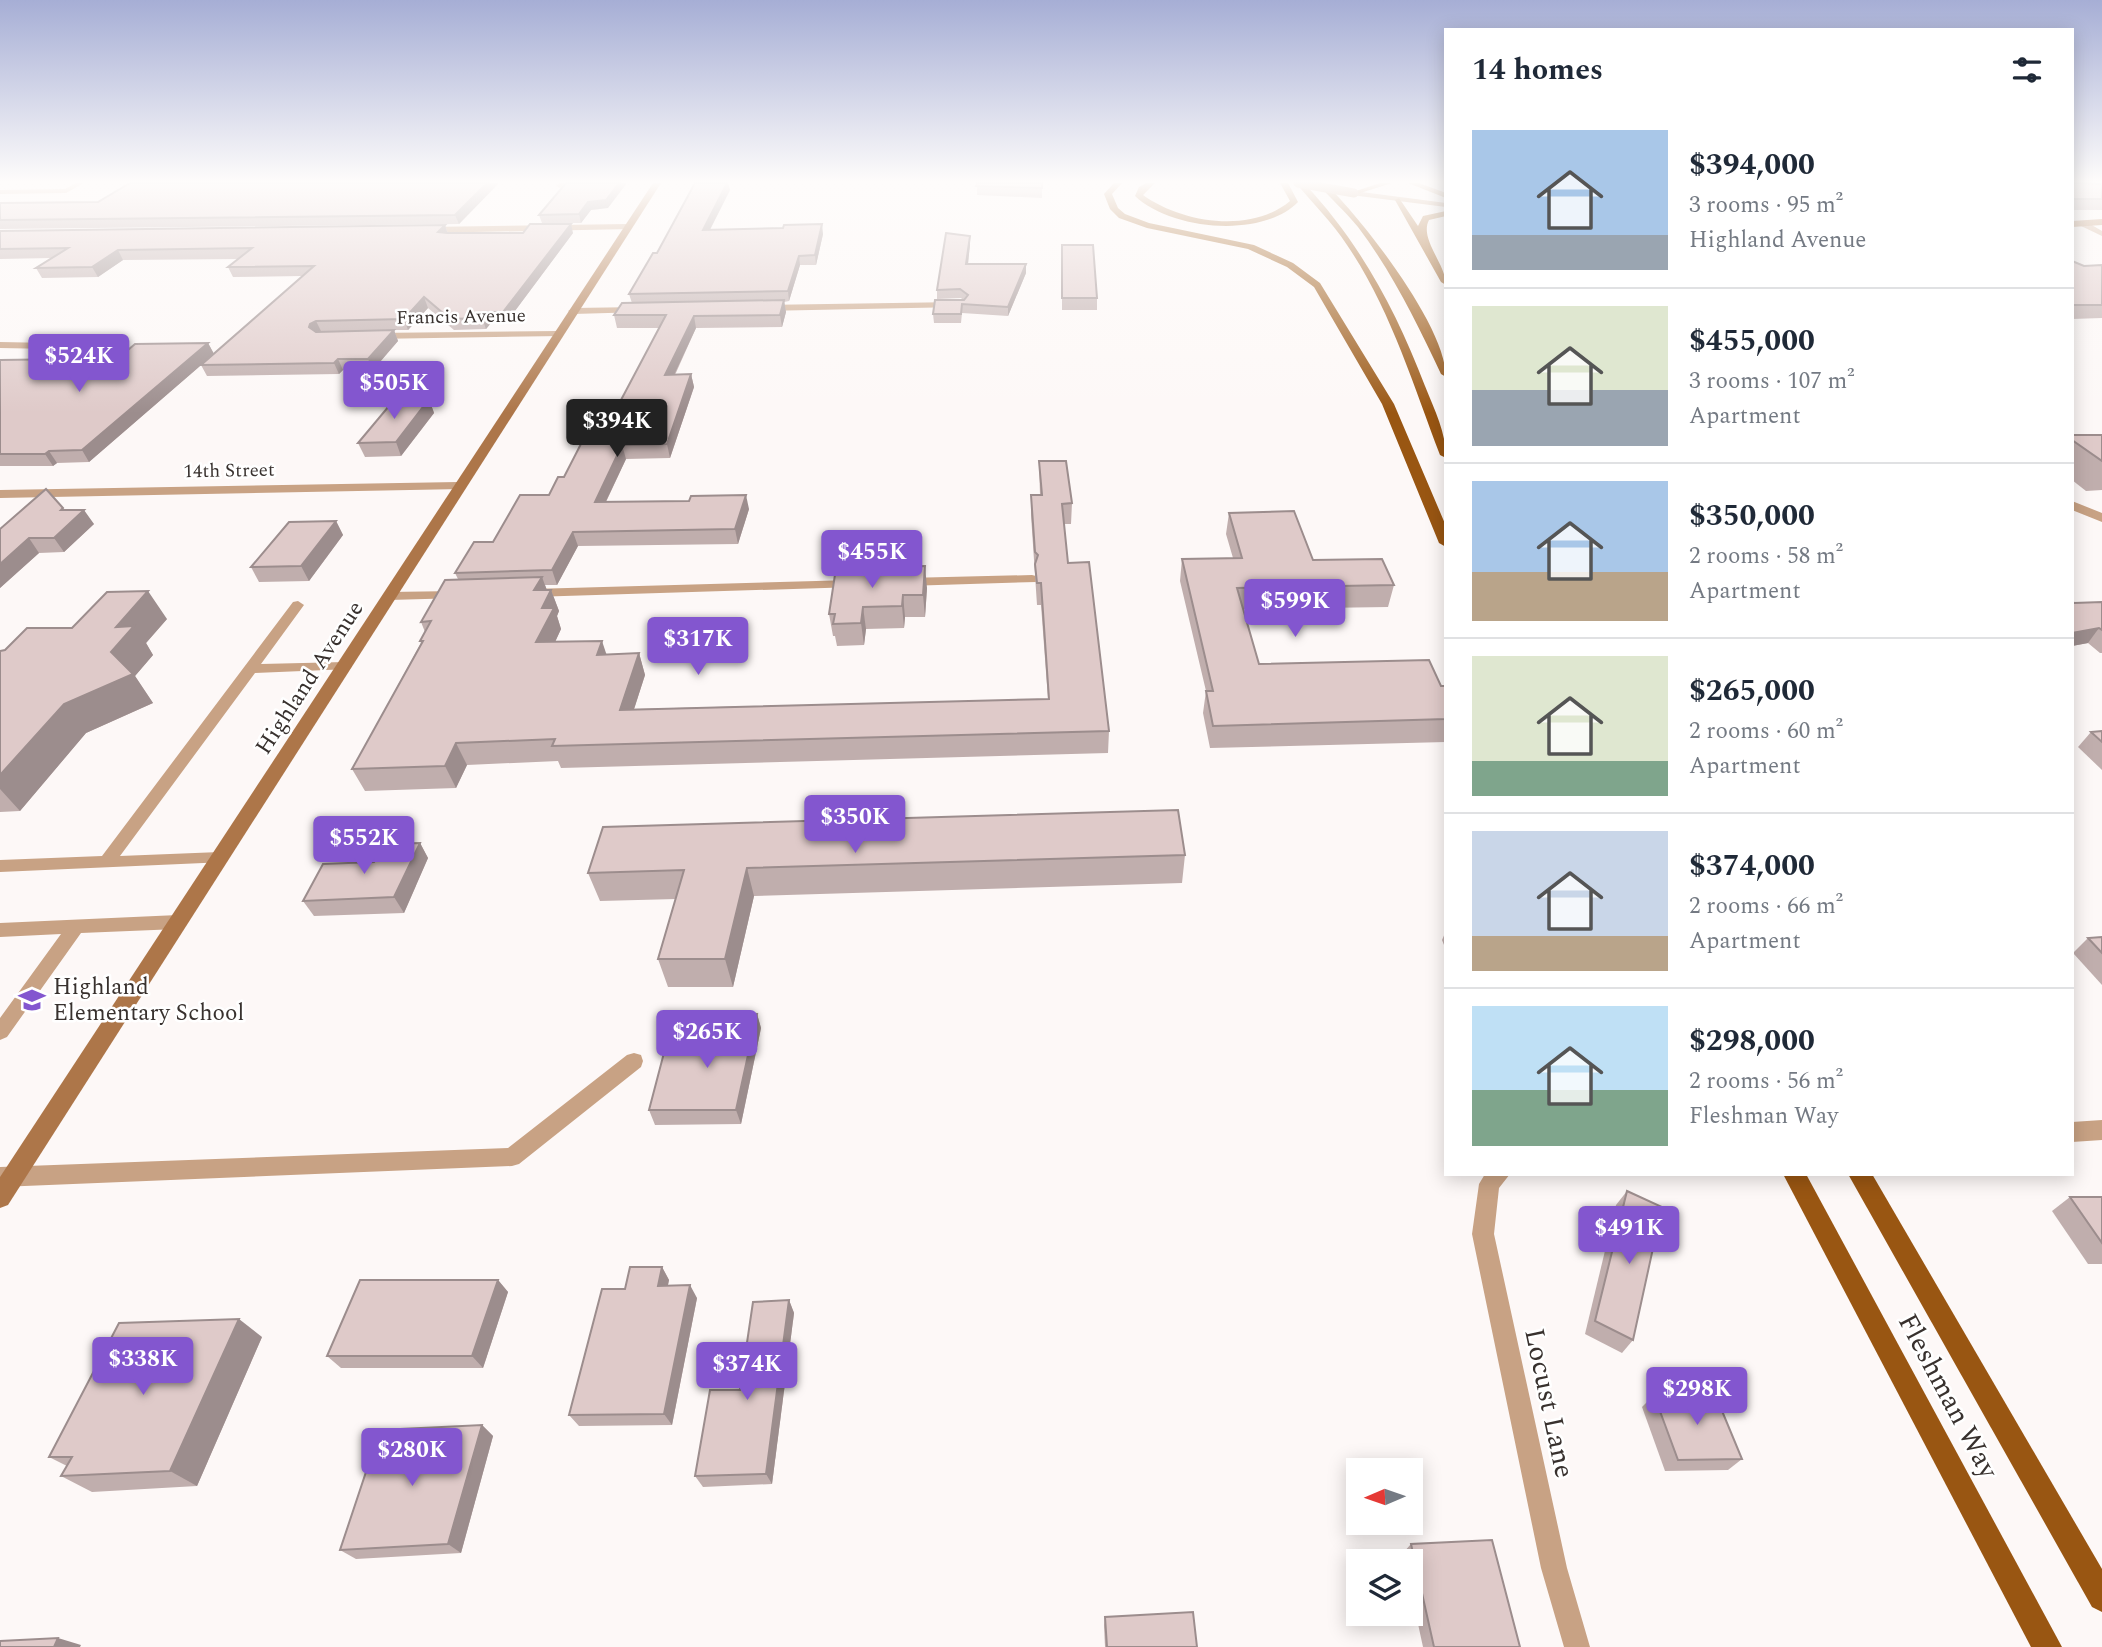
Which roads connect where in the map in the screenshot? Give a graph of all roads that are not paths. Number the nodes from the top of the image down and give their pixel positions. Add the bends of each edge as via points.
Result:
1 (606, 260) edge
2 (1279, 260) edge
3 (1362, 260) edge
4 (1387, 260) edge
5 (1433, 260) edge
6 (1444, 279) edge
7 (961, 304) edge
8 (753, 308) edge
9 (656, 309) edge
10 (573, 311) junction
11 (558, 334) junction
12 (363, 336) edge
13 (0, 345) edge
14 (105, 347) edge
15 (1444, 370) edge
16 (1444, 451) edge
17 (458, 486) junction
18 (0, 494) edge
19 (2074, 506) edge
20 (2102, 518) edge
21 (1444, 537) edge
22 (1032, 579) edge
23 (865, 583) edge
24 (893, 583) edge
25 (515, 593) edge
26 (473, 594) edge
27 (390, 596) junction
28 (298, 605) dead end
29 (345, 666) junction
30 (249, 669) junction
31 (220, 858) junction
32 (107, 862) junction
33 (0, 866) edge
34 (178, 922) junction
35 (76, 926) junction
36 (0, 930) edge
37 (0, 1032) edge
38 (634, 1061) dead end
39 (2102, 1130) edge
40 (2074, 1132) edge
41 (1498, 1176) edge
42 (1795, 1176) edge
43 (1859, 1176) edge
44 (6, 1177) edge
45 (0, 1197) edge
46 (2102, 1597) edge
47 (1577, 1647) edge
48 (2047, 1647) edge

1 - 10 main road, Highland Avenue
2 - 21 main road via 1305,274 1329,302 1388,404
3 - 16 main road via 1387,304
4 - 15 main road
5 - 6 main road
7 - 8 street
9 - 10 street
10 - 11 main road, Highland Avenue
11 - 12 street, Francis Avenue
11 - 17 main road, Highland Avenue
13 - 14 street
17 - 18 street, 14th Street
17 - 27 main road, Highland Avenue
19 - 20 street
22 - 24 lane
23 - 25 lane
26 - 27 lane
27 - 29 main road, Highland Avenue
28 - 30 lane
29 - 30 lane
29 - 31 main road, Highland Avenue
30 - 32 lane
31 - 32 lane
31 - 34 main road, Highland Avenue
32 - 33 lane
34 - 35 lane
34 - 44 main road, Highland Avenue
35 - 36 lane
35 - 37 lane
38 - 44 lane via 512,1157
39 - 40 street
41 - 47 lane, Locust Lane via 1489,1184 1483,1234 1554,1568
42 - 48 main road, Fleshman Way
43 - 46 main road, Fleshman Way
44 - 45 main road, Highland Avenue

